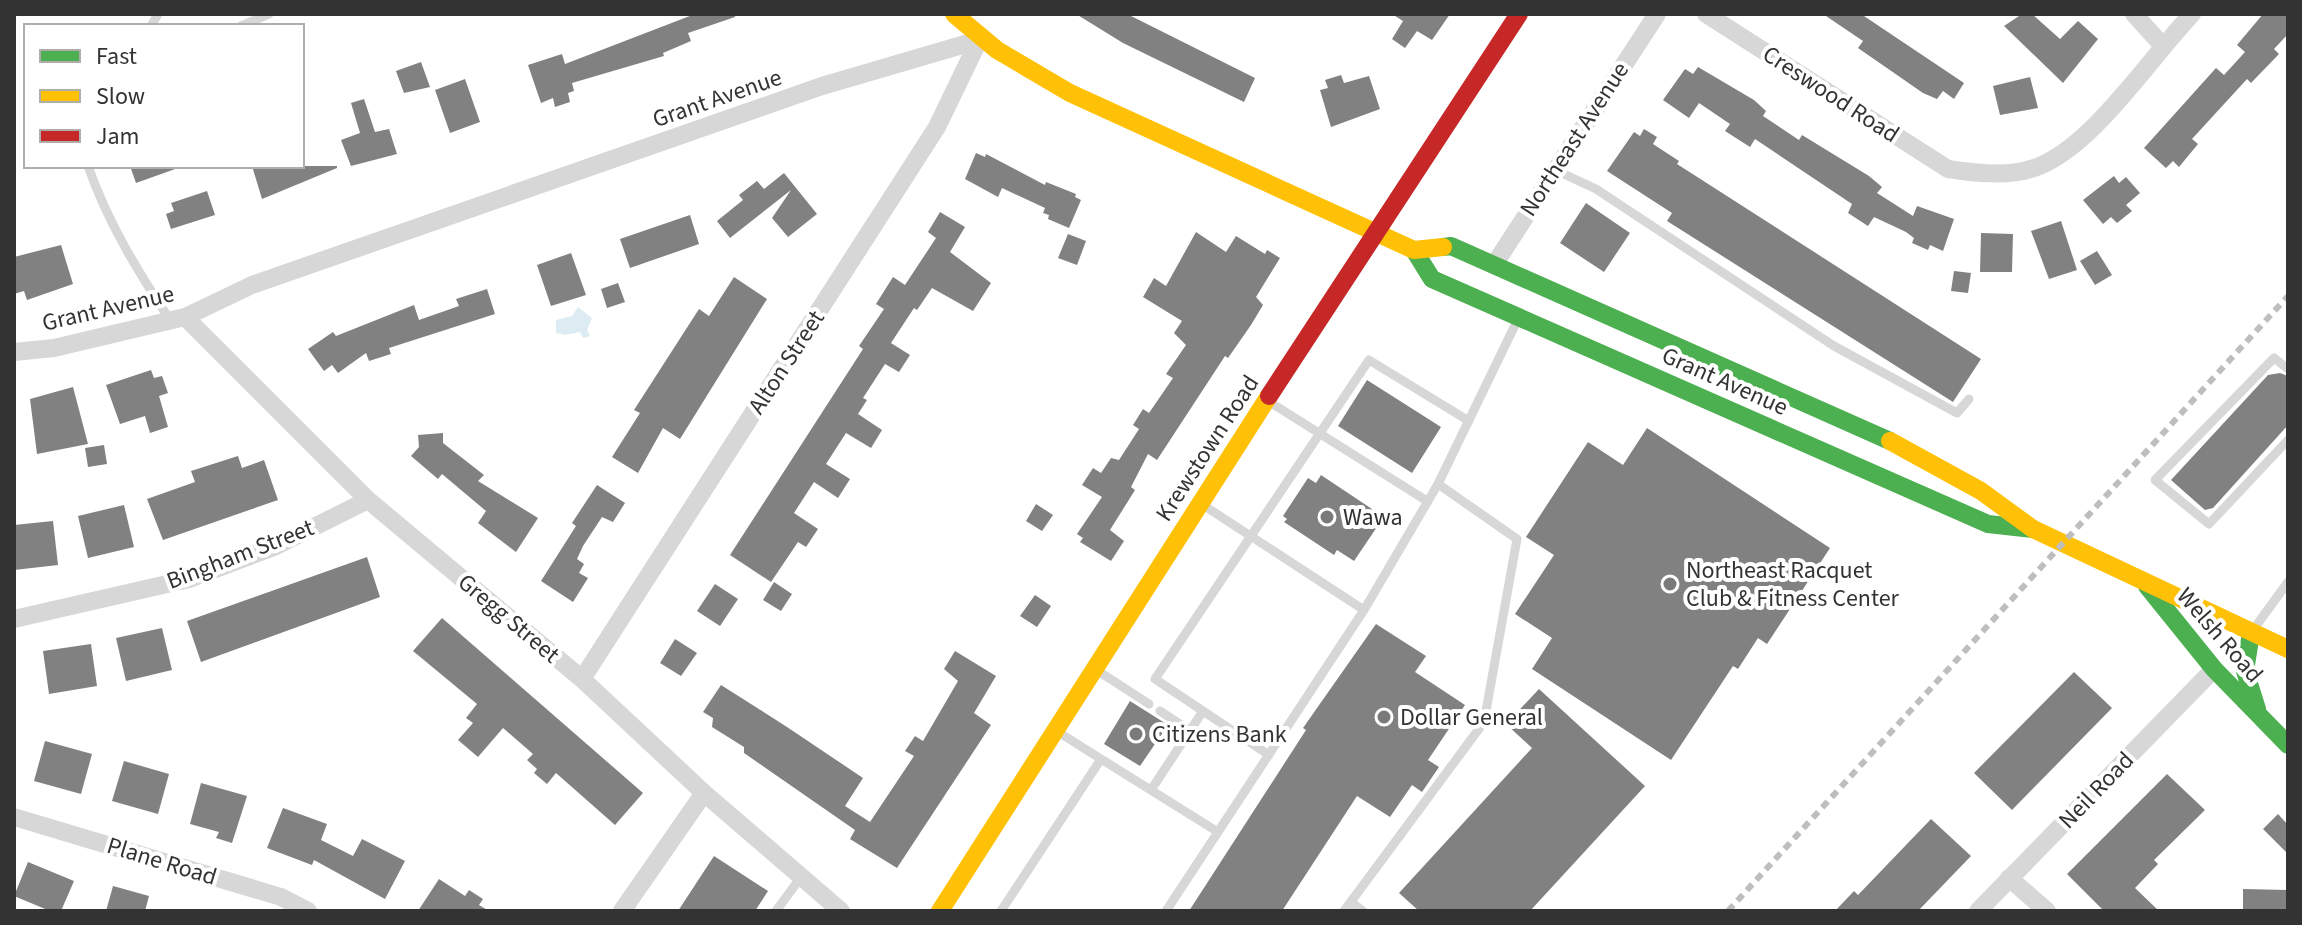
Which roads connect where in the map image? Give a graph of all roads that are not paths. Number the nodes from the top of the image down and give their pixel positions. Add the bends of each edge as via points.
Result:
1 (269, 14) edge
2 (954, 14) edge
3 (1519, 14) edge
4 (1657, 14) edge
5 (1706, 14) edge
6 (2134, 14) edge
7 (2192, 14) edge
8 (246, 24) edge
9 (979, 40) junction
10 (2162, 45) junction
11 (89, 168) edge
12 (1553, 169) junction
13 (1374, 232) junction
14 (1414, 250) junction
15 (1494, 265) junction
16 (1519, 316) junction
17 (177, 318) junction
18 (14, 352) edge
19 (2288, 369) edge
20 (1969, 399) dead end
21 (1266, 400) junction
22 (1469, 421) junction
23 (1319, 434) junction
24 (2288, 440) edge
25 (1438, 484) junction
26 (368, 500) junction
27 (1427, 501) junction
28 (1201, 503) junction
29 (2033, 529) junction
30 (1250, 535) junction
31 (2143, 581) junction
32 (2288, 582) edge
33 (1364, 610) junction
34 (14, 619) edge
35 (2251, 633) junction
36 (2288, 649) edge
37 (1095, 669) junction
38 (2214, 669) junction
39 (582, 679) junction
40 (1149, 704) dead end
41 (1160, 711) dead end
42 (1203, 711) junction
43 (2262, 718) junction
44 (1055, 730) junction
45 (1189, 730) junction
46 (2288, 745) edge
47 (1269, 755) junction
48 (1101, 759) junction
49 (1151, 790) junction
50 (704, 793) junction
51 (14, 817) edge
52 (1218, 832) junction
53 (801, 877) junction
54 (2009, 878) junction
55 (1351, 902) junction
56 (308, 911) edge
57 (622, 911) edge
58 (776, 911) edge
59 (841, 911) edge
60 (940, 911) edge
61 (1001, 911) edge
62 (1166, 911) edge
63 (1344, 911) edge
64 (1363, 911) edge
65 (1978, 911) edge
66 (2047, 911) edge

1 - 8 lane
2 - 9 main road
3 - 13 main road, Krewstown Road
4 - 12 street, Northeast Avenue
5 - 10 street, Creswood Road via 1948,169 1976,174 2033,169 2071,150
6 - 10 street
7 - 10 street
9 - 13 main road, Grant Avenue via 1096,105
9 - 17 street, Grant Avenue via 762,107 252,285
9 - 39 street, Alton Street via 937,127
11 - 17 lane via 124,249
12 - 15 street, Northeast Avenue
12 - 20 lane via 1596,189 1834,346 1957,413
13 - 14 main road, Grant Avenue
13 - 21 main road, Krewstown Road
14 - 15 main road, Grant Avenue via 1451,246
14 - 16 main road, Grant Avenue via 1432,279
15 - 29 main road, Grant Avenue via 1897,445 2002,502
16 - 22 lane
16 - 29 main road, Grant Avenue via 1988,524
17 - 18 street, Grant Avenue via 54,348
17 - 26 street, Gregg Street
19 - 24 lane via 2274,358 2155,480 2209,524
21 - 23 lane
21 - 28 main road, Krewstown Road
22 - 23 lane via 1369,360
22 - 25 lane
23 - 27 lane
23 - 30 lane
25 - 27 lane
25 - 55 lane via 1517,539 1484,722
26 - 34 street, Bingham Street via 276,546 189,579
26 - 39 street, Gregg Street
27 - 33 lane
28 - 30 lane
28 - 37 main road, Krewstown Road
29 - 31 main road, Grant Avenue
30 - 33 lane
30 - 42 lane via 1155,679
31 - 35 main road, Grant Avenue
31 - 38 main road, Welsh Road
32 - 35 lane
33 - 47 lane
35 - 36 main road, Grant Avenue
35 - 43 main road, Welsh Road via 2244,666 2248,690
37 - 40 lane
37 - 44 main road, Krewstown Road
38 - 43 main road, Welsh Road
38 - 54 street, Neil Road
39 - 50 street, Gregg Street
41 - 45 lane
42 - 45 lane
42 - 47 lane
43 - 46 main road, Welsh Road
44 - 48 lane
44 - 60 main road, Krewstown Road
45 - 49 lane
47 - 52 lane
48 - 49 lane
48 - 61 lane
49 - 52 lane
50 - 53 street, Gregg Street
50 - 57 street
51 - 56 street, Plane Road via 281,897
52 - 62 lane
53 - 58 lane
53 - 59 street, Gregg Street
54 - 65 street, Neil Road
54 - 66 street
55 - 63 lane
55 - 64 lane

